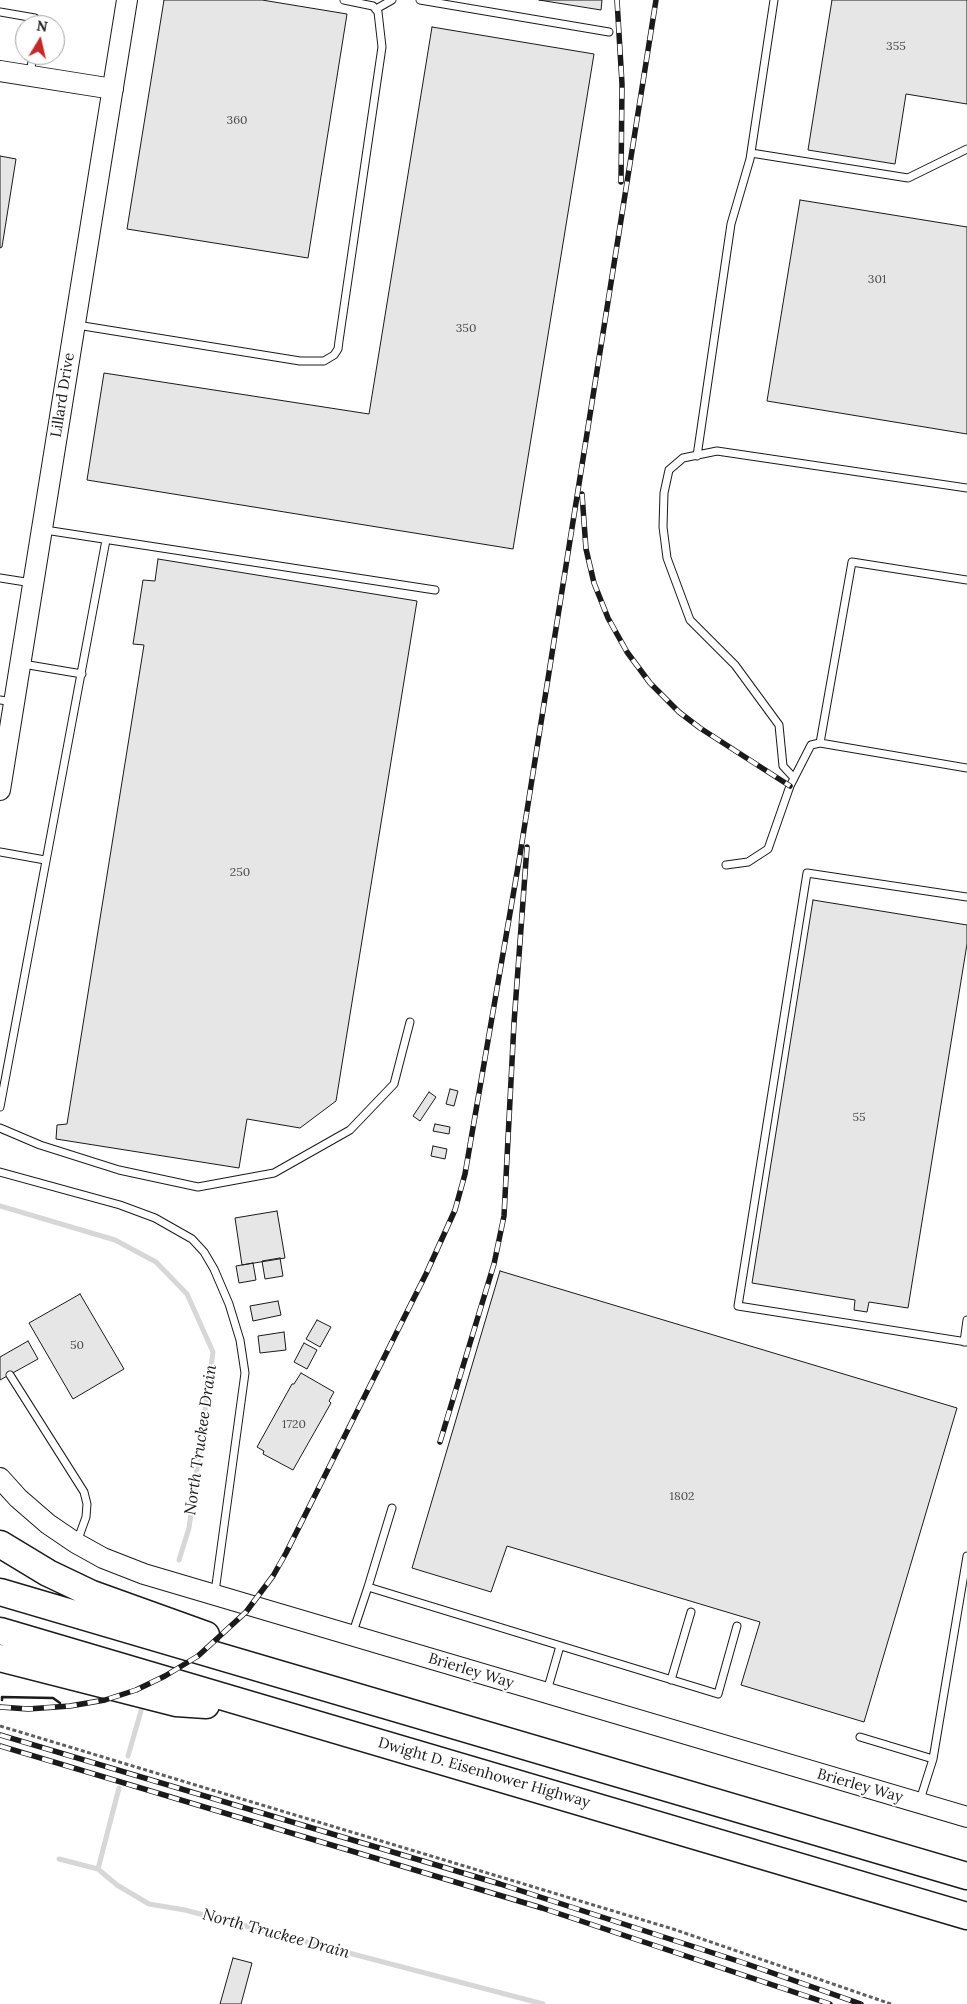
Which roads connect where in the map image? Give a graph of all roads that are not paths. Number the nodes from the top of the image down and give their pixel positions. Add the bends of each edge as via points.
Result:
1 (127, 0) edge
2 (344, 0) edge
3 (392, 0) edge
4 (420, 0) edge
5 (774, 0) edge
6 (376, 9) junction
7 (0, 12) edge
8 (18, 15) edge
9 (608, 32) dead end
10 (32, 65) edge
11 (0, 71) edge
12 (30, 76) junction
13 (113, 89) junction
14 (967, 149) edge
15 (751, 153) junction
16 (75, 325) junction
17 (697, 456) junction
18 (967, 488) edge
19 (42, 530) junction
20 (106, 540) junction
21 (0, 578) edge
22 (967, 580) edge
23 (33, 584) junction
24 (435, 590) dead end
25 (20, 663) junction
26 (82, 674) junction
27 (7, 701) edge
28 (820, 744) junction
29 (967, 768) edge
30 (794, 778) junction
31 (0, 790) edge
32 (0, 852) edge
33 (45, 860) junction
34 (726, 865) dead end
35 (967, 897) edge
36 (410, 1022) dead end
37 (0, 1107) edge
38 (0, 1128) edge
39 (0, 1172) edge
40 (967, 1320) edge
41 (965, 1342) edge
42 (10, 1375) dead end
43 (0, 1478) edge
44 (392, 1508) dead end
45 (76, 1543) junction
46 (0, 1544) edge
47 (967, 1556) edge
48 (368, 1587) junction
49 (0, 1592) edge
50 (215, 1595) junction
51 (691, 1612) dead end
52 (737, 1626) dead end
53 (0, 1631) edge
54 (352, 1635) junction
55 (560, 1646) junction
56 (0, 1658) edge
57 (671, 1680) junction
58 (546, 1693) junction
59 (264, 1710) junction
60 (860, 1737) dead end
61 (498, 1740) junction
62 (933, 1759) junction
63 (919, 1803) junction
64 (967, 1817) edge
65 (643, 1819) junction
66 (967, 1876) edge
67 (967, 1916) edge
68 (967, 1935) edge

1 - 13 street, Lillard Drive
2 - 6 lane via 365,3
3 - 6 lane
4 - 9 lane
5 - 15 lane
6 - 16 lane via 381,22 382,47 338,349 334,355 324,361 300,361
7 - 8 lane
10 - 12 lane
11 - 12 street
12 - 13 street
13 - 16 street, Lillard Drive
14 - 15 lane via 908,178
15 - 17 lane via 731,224
16 - 19 street, Lillard Drive
17 - 18 lane via 717,452
17 - 30 lane via 684,458 669,470 664,493 663,526 667,558 690,620 735,665 779,725 783,766
19 - 20 lane
19 - 23 street, Lillard Drive
20 - 24 lane
20 - 26 lane
21 - 23 lane
22 - 28 lane via 852,562
23 - 25 street, Lillard Drive
25 - 26 lane
25 - 27 street, Lillard Drive
26 - 33 lane
27 - 31 street, Lillard Drive
28 - 29 lane
28 - 30 lane via 811,745
30 - 34 lane via 768,849 748,862
32 - 33 lane
33 - 37 lane
35 - 41 lane via 807,873 738,1306
36 - 38 lane via 394,1084 350,1130 274,1173 198,1188 119,1170 40,1145
39 - 50 lane via 120,1205 155,1218 192,1239 214,1269 240,1340 245,1373
40 - 41 lane
42 - 45 lane via 84,1492 86,1517
43 - 45 street, Brierley Way via 48,1524
44 - 48 lane
45 - 50 street, Brierley Way via 128,1568
46 - 61 highway via 48,1573 141,1614 428,1710
47 - 62 lane
48 - 54 lane
48 - 55 lane
49 - 61 highway
50 - 54 street, Brierley Way
51 - 57 lane
52 - 57 lane via 718,1694
53 - 59 highway, Dwight D. Eisenhower Highway
54 - 58 street, Brierley Way
55 - 57 lane
55 - 58 lane
56 - 59 highway via 176,1703
58 - 63 street, Brierley Way
59 - 65 highway, Dwight D. Eisenhower Highway
60 - 62 lane
61 - 66 highway
62 - 63 lane
63 - 64 street, Brierley Way
65 - 67 highway, Dwight D. Eisenhower Highway
65 - 68 highway via 702,1850

